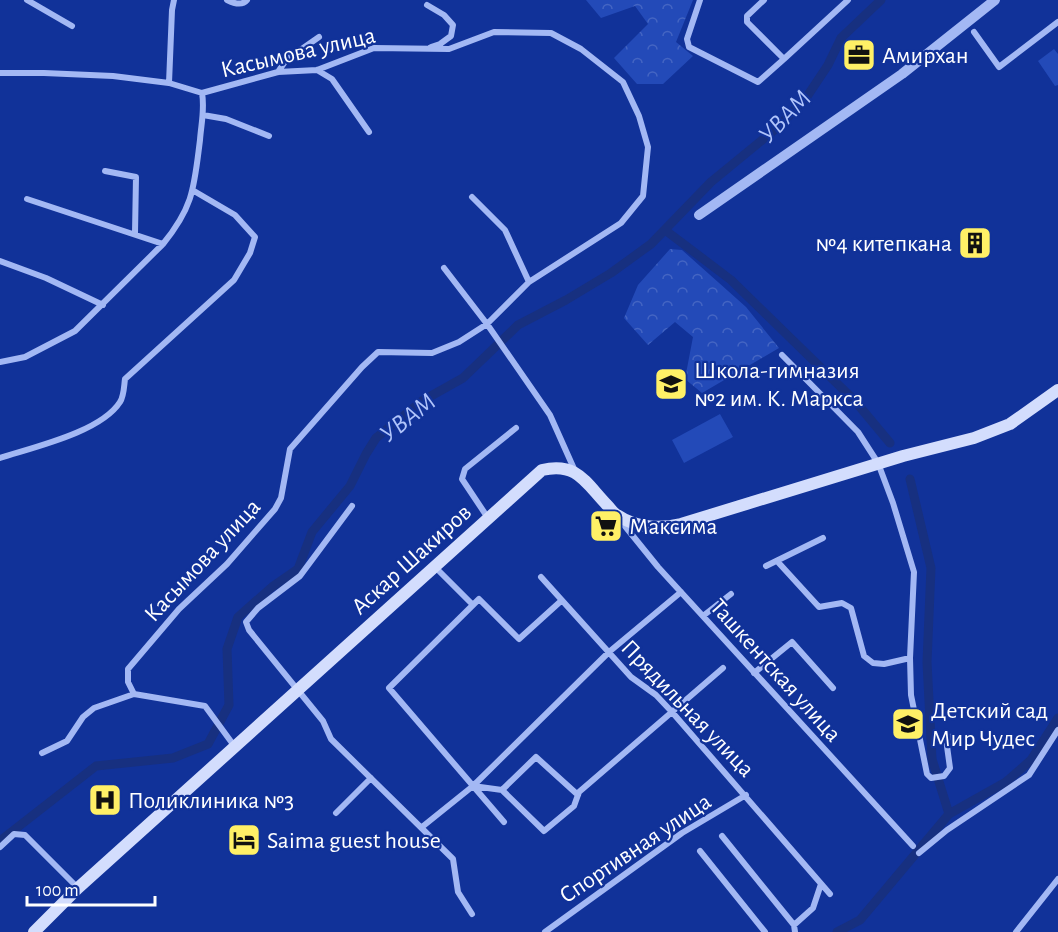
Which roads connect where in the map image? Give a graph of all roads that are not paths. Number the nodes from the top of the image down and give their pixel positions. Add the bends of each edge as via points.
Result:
1 (27, 0) edge
2 (174, 0) edge
3 (227, 0) edge
4 (247, 0) edge
5 (700, 0) edge
6 (764, 0) edge
7 (848, 0) edge
8 (995, 0) edge
9 (427, 5) dead end
10 (1058, 22) edge
11 (72, 26) dead end
12 (974, 32) dead end
13 (319, 37) dead end
14 (422, 50) junction
15 (784, 59) junction
16 (316, 70) junction
17 (278, 72) junction
18 (0, 73) edge
19 (170, 83) junction
20 (201, 93) junction
21 (202, 115) junction
22 (369, 132) dead end
23 (269, 136) dead end
24 (105, 171) dead end
25 (194, 191) junction
26 (472, 197) dead end
27 (27, 199) dead end
28 (699, 216) dead end
29 (135, 233) junction
30 (162, 244) junction
31 (0, 261) edge
32 (444, 268) dead end
33 (529, 282) junction
34 (102, 305) junction
35 (488, 326) junction
36 (782, 356) dead end
37 (0, 362) edge
38 (1058, 390) edge
39 (516, 428) dead end
40 (0, 458) edge
41 (881, 462) junction
42 (575, 471) junction
43 (352, 506) dead end
44 (616, 515) junction
45 (488, 519) junction
46 (823, 538) dead end
47 (777, 561) junction
48 (766, 566) dead end
49 (435, 567) junction
50 (541, 578) dead end
51 (681, 592) junction
52 (730, 594) dead end
53 (561, 601) junction
54 (473, 605) junction
55 (703, 616) junction
56 (609, 652) junction
57 (910, 658) junction
58 (723, 668) dead end
59 (754, 673) junction
60 (833, 688) dead end
61 (297, 691) junction
62 (134, 694) junction
63 (672, 712) junction
64 (1058, 730) edge
65 (952, 736) dead end
66 (235, 747) junction
67 (42, 753) dead end
68 (371, 778) junction
69 (473, 786) junction
70 (502, 790) junction
71 (578, 795) junction
72 (746, 795) junction
73 (336, 813) dead end
74 (504, 822) dead end
75 (422, 827) junction
76 (722, 836) dead end
77 (913, 846) dead end
78 (0, 847) edge
79 (700, 850) dead end
80 (919, 853) dead end
81 (1058, 879) edge
82 (821, 884) junction
83 (78, 888) junction
84 (830, 894) dead end
85 (472, 914) dead end
86 (795, 928) edge
87 (34, 932) edge
88 (545, 932) edge
89 (765, 932) edge
90 (1016, 932) edge

1 - 11 street
2 - 19 street
3 - 4 street via 234,4
5 - 15 street via 687,39 689,47 758,82
6 - 15 street via 747,16 747,22
7 - 15 street
8 - 28 street via 902,74
9 - 14 street via 453,25 451,36
10 - 12 street via 999,67
13 - 17 street via 286,60
14 - 16 street, Касымова улица via 374,48
14 - 33 street, Касымова улица via 449,49 494,32 551,33 623,82 639,116 648,147 643,196 621,223
16 - 17 street, Касымова улица
16 - 22 street via 332,79
17 - 20 street, Касымова улица
18 - 19 street via 113,76
19 - 20 street
20 - 21 street
21 - 23 street via 226,119
21 - 25 street
24 - 29 street via 135,177
25 - 30 street via 176,228
25 - 40 street via 235,215 255,237 234,280 125,379 122,400 108,417 68,436
26 - 33 street via 505,230
27 - 29 street
29 - 30 street
30 - 34 street
31 - 34 street
32 - 35 street
33 - 35 street, Касымова улица
34 - 37 street via 75,332 26,357
35 - 42 street via 550,415
35 - 62 street, Касымова улица via 432,353 378,352 362,367 290,448 281,498 274,509 128,669 128,682
36 - 41 street via 858,432
38 - 41 main road via 1010,424 974,438
39 - 45 street via 465,469 462,479
41 - 44 main road via 663,528
41 - 57 street via 914,572
42 - 44 main road
42 - 45 main road, Аскар Шакиров via 557,467 542,470
43 - 61 street via 300,576 246,622
44 - 51 street, Ташкентская улица
45 - 49 main road, Аскар Шакиров
46 - 47 street
47 - 48 street
47 - 57 street via 819,607 842,603 851,608 864,656 873,663
49 - 54 street
49 - 61 main road, Аскар Шакиров
50 - 53 street, Прядильная улица
51 - 55 street, Ташкентская улица
51 - 56 street
52 - 55 street
53 - 54 street via 519,639 479,599
53 - 56 street, Прядильная улица
54 - 69 street via 389,688
55 - 59 street, Ташкентская улица
56 - 63 street, Прядильная улица
56 - 69 street
57 - 65 street via 911,695 931,778 944,776 950,768 946,740
58 - 63 street
59 - 60 street via 792,642
59 - 77 street, Ташкентская улица
61 - 66 main road, Аскар Шакиров
61 - 68 street via 323,721 331,739
62 - 66 street via 206,706
62 - 67 street via 94,708 67,741
63 - 71 street
63 - 72 street, Прядильная улица
64 - 80 street via 1029,774
66 - 83 main road, Аскар Шакиров
68 - 73 street
68 - 75 street
69 - 70 street
69 - 74 street
69 - 75 street
70 - 71 street via 536,757
70 - 71 street via 544,831 574,806
72 - 82 street, Прядильная улица
72 - 88 street, Спортивная улица via 682,833
75 - 85 street via 453,859 458,892
76 - 86 street
78 - 83 street via 14,834 25,835
79 - 89 street
81 - 90 street
82 - 84 street, Прядильная улица
82 - 86 street via 813,908
83 - 87 main road, Аскар Шакиров

